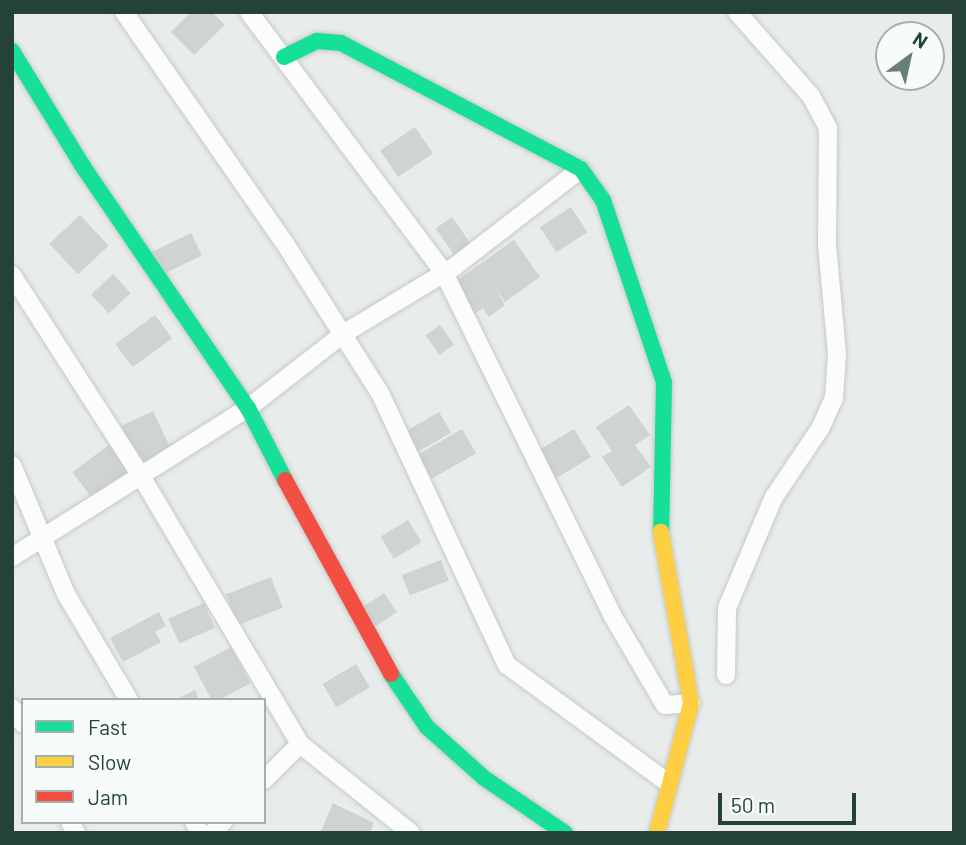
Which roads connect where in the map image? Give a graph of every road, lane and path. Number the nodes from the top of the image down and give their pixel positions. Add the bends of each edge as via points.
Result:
1 (124, 12) edge
2 (249, 12) edge
3 (737, 12) edge
4 (12, 51) edge
5 (284, 57) junction
6 (581, 169) junction
7 (444, 273) junction
8 (12, 275) edge
9 (343, 334) junction
10 (248, 408) junction
11 (12, 465) edge
12 (141, 476) junction
13 (41, 539) junction
14 (12, 557) edge
15 (726, 676) dead end
16 (128, 698) edge
17 (691, 703) junction
18 (300, 744) junction
19 (266, 778) edge
20 (667, 783) junction
21 (411, 833) edge
22 (565, 833) edge
23 (657, 833) edge

1 - 9 street
2 - 5 street
3 - 15 street via 810,96 828,128 827,245 837,354 834,398 821,427 774,497 727,608
4 - 10 street via 82,166
5 - 6 street via 317,41 341,43
5 - 7 street
6 - 7 street
6 - 17 street via 603,200 664,382 659,519
7 - 9 street
7 - 17 street via 612,615 665,705
8 - 12 street
9 - 10 street
9 - 20 street via 380,394 507,665
10 - 12 street
10 - 22 street via 331,570 408,703 427,727 484,778
11 - 13 street
12 - 13 street
12 - 18 street
13 - 14 street
13 - 16 street via 66,594
17 - 20 street
18 - 19 street
18 - 21 street
20 - 23 street

